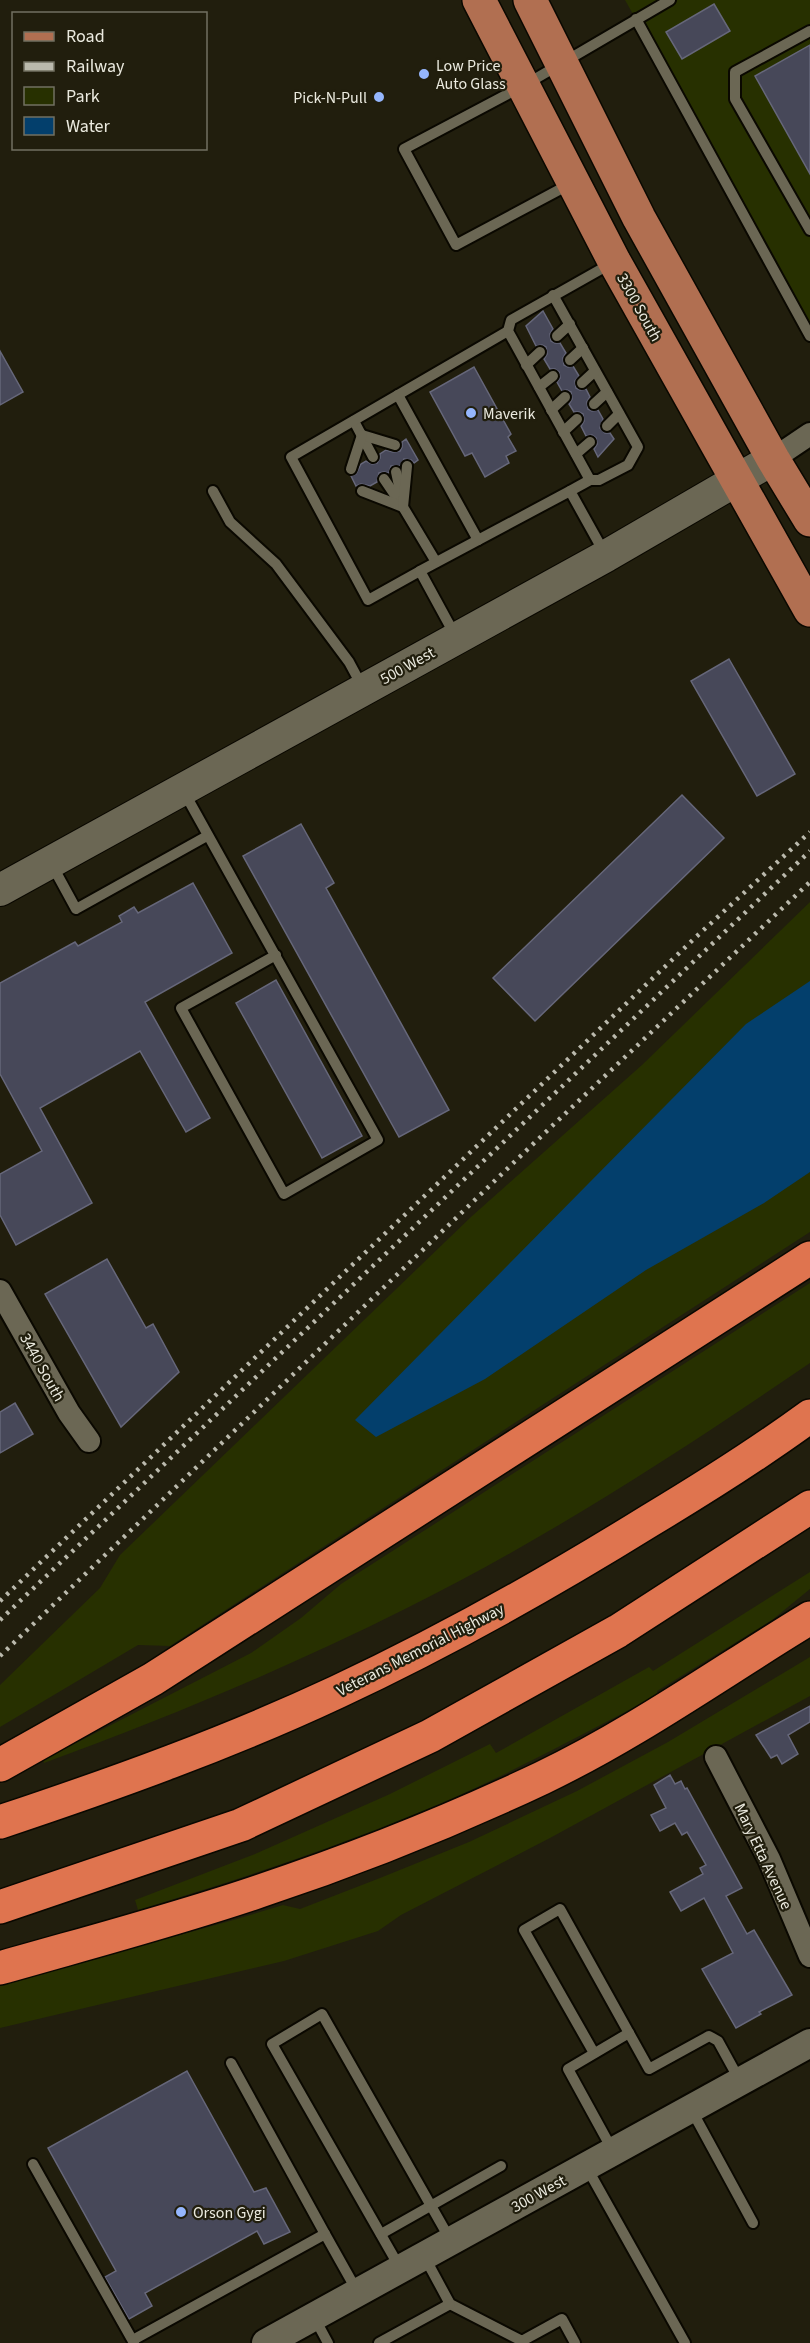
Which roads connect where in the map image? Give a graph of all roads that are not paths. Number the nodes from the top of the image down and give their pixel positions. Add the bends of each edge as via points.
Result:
1 (479, 0) edge
2 (530, 0) edge
3 (670, 0) edge
4 (636, 19) junction
5 (810, 31) edge
6 (563, 63) junction
7 (523, 86) junction
8 (573, 182) junction
9 (810, 231) edge
10 (615, 261) junction
11 (553, 295) junction
12 (570, 324) junction
13 (508, 331) junction
14 (557, 336) dead end
15 (810, 336) edge
16 (583, 348) junction
17 (540, 352) dead end
18 (570, 360) dead end
19 (526, 365) junction
20 (595, 370) junction
21 (553, 376) dead end
22 (582, 383) dead end
23 (538, 387) junction
24 (607, 392) junction
25 (398, 395) junction
26 (565, 397) dead end
27 (594, 404) dead end
28 (551, 410) junction
29 (619, 414) junction
30 (577, 418) dead end
31 (354, 421) junction
32 (607, 426) dead end
33 (563, 432) junction
34 (810, 434) edge
35 (362, 435) junction
36 (590, 442) dead end
37 (395, 445) dead end
38 (385, 451) dead end
39 (576, 454) junction
40 (373, 457) dead end
41 (773, 459) junction
42 (407, 466) dead end
43 (355, 467) dead end
44 (396, 472) dead end
45 (384, 479) dead end
46 (591, 480) junction
47 (738, 481) junction
48 (366, 488) dead end
49 (213, 491) dead end
50 (570, 491) junction
51 (403, 507) junction
52 (810, 520) edge
53 (478, 540) junction
54 (606, 556) junction
55 (436, 562) junction
56 (420, 571) junction
57 (810, 610) edge
58 (456, 638) junction
59 (363, 688) junction
60 (182, 789) junction
61 (207, 836) junction
62 (50, 862) junction
63 (0, 890) edge
64 (276, 955) junction
65 (810, 1258) edge
66 (0, 1291) edge
67 (810, 1416) edge
68 (89, 1441) dead end
69 (810, 1507) edge
70 (808, 1619) edge
71 (716, 1757) dead end
72 (0, 1765) edge
73 (0, 1822) edge
74 (0, 1907) edge
75 (810, 1956) edge
76 (0, 1968) edge
77 (628, 2033) junction
78 (810, 2043) edge
79 (594, 2053) junction
80 (231, 2063) dead end
81 (740, 2081) junction
82 (690, 2109) junction
83 (613, 2151) junction
84 (33, 2164) dead end
85 (501, 2166) dead end
86 (586, 2166) junction
87 (431, 2206) junction
88 (753, 2223) dead end
89 (325, 2234) junction
90 (381, 2234) junction
91 (451, 2241) junction
92 (412, 2263) junction
93 (358, 2292) junction
94 (450, 2304) junction
95 (314, 2317) junction
96 (274, 2341) edge
97 (134, 2342) edge
98 (521, 2342) edge
99 (328, 2343) edge
100 (379, 2343) edge
101 (575, 2343) edge
102 (685, 2343) edge

1 - 7 main road, 3300 South
2 - 6 main road
3 - 4 lane
4 - 6 lane
4 - 15 lane
5 - 9 lane via 735,72 735,99
6 - 7 lane
6 - 41 main road via 639,218
7 - 8 main road, 3300 South
7 - 8 lane via 404,149 456,245
8 - 10 main road, 3300 South
10 - 11 lane
10 - 47 main road, 3300 South
11 - 12 lane
11 - 13 lane via 511,320
12 - 14 lane
12 - 16 lane
13 - 19 lane
13 - 25 lane
16 - 18 lane
16 - 20 lane
17 - 19 lane
19 - 23 lane
20 - 22 lane
20 - 24 lane
21 - 23 lane
23 - 28 lane
24 - 27 lane
24 - 29 lane
25 - 31 lane
25 - 53 lane
26 - 28 lane
28 - 33 lane
29 - 32 lane
29 - 46 lane via 638,447 628,465 599,480
30 - 33 lane
31 - 35 lane
31 - 56 lane via 291,457 368,600
33 - 39 lane
34 - 41 street, 500 West
35 - 37 lane
35 - 38 lane
35 - 40 lane
35 - 43 lane
36 - 39 lane
39 - 46 lane
41 - 47 main road, 500 West
41 - 52 main road
42 - 51 lane
44 - 51 lane
45 - 51 lane
46 - 50 lane
47 - 54 main road, 500 West
47 - 57 main road, 3300 South
48 - 51 lane
49 - 59 lane via 230,522 282,573 349,662
50 - 53 lane
50 - 54 lane
51 - 55 lane
53 - 55 lane
54 - 58 main road, 500 West
55 - 56 lane
56 - 58 lane
58 - 59 main road, 500 West
59 - 60 main road, 500 West
60 - 61 lane
60 - 62 main road, 500 West
61 - 62 lane via 76,909
61 - 64 lane
62 - 63 main road, 500 West
64 - 64 lane via 378,1140 284,1194 181,1008
65 - 72 highway via 153,1679
66 - 68 street, 3440 South
67 - 73 highway, Veterans Memorial Highway via 701,1490 573,1568 356,1682 213,1745 78,1797
69 - 74 highway via 618,1630 430,1736 241,1825
70 - 76 highway via 606,1744 462,1813 261,1891
71 - 75 street, Mary Etta Avenue via 769,1859
77 - 79 lane
77 - 79 lane via 560,1910 524,1930
77 - 81 lane via 649,2070 709,2036 718,2041
78 - 81 street, 300 West
79 - 83 lane via 568,2069
80 - 89 lane
81 - 82 street, 300 West
82 - 83 street, 300 West
82 - 88 lane
83 - 86 street, 300 West
84 - 97 lane
85 - 87 lane
86 - 91 street, 300 West
86 - 102 lane
87 - 90 lane
87 - 90 lane via 322,2014 272,2044
87 - 91 lane
89 - 93 lane
89 - 97 lane
90 - 92 lane
91 - 92 street, 300 West
92 - 93 street, 300 West
92 - 94 lane
93 - 95 street, 300 West
94 - 98 lane
94 - 100 lane
95 - 96 street, 300 West
95 - 99 lane
98 - 101 lane via 561,2319

